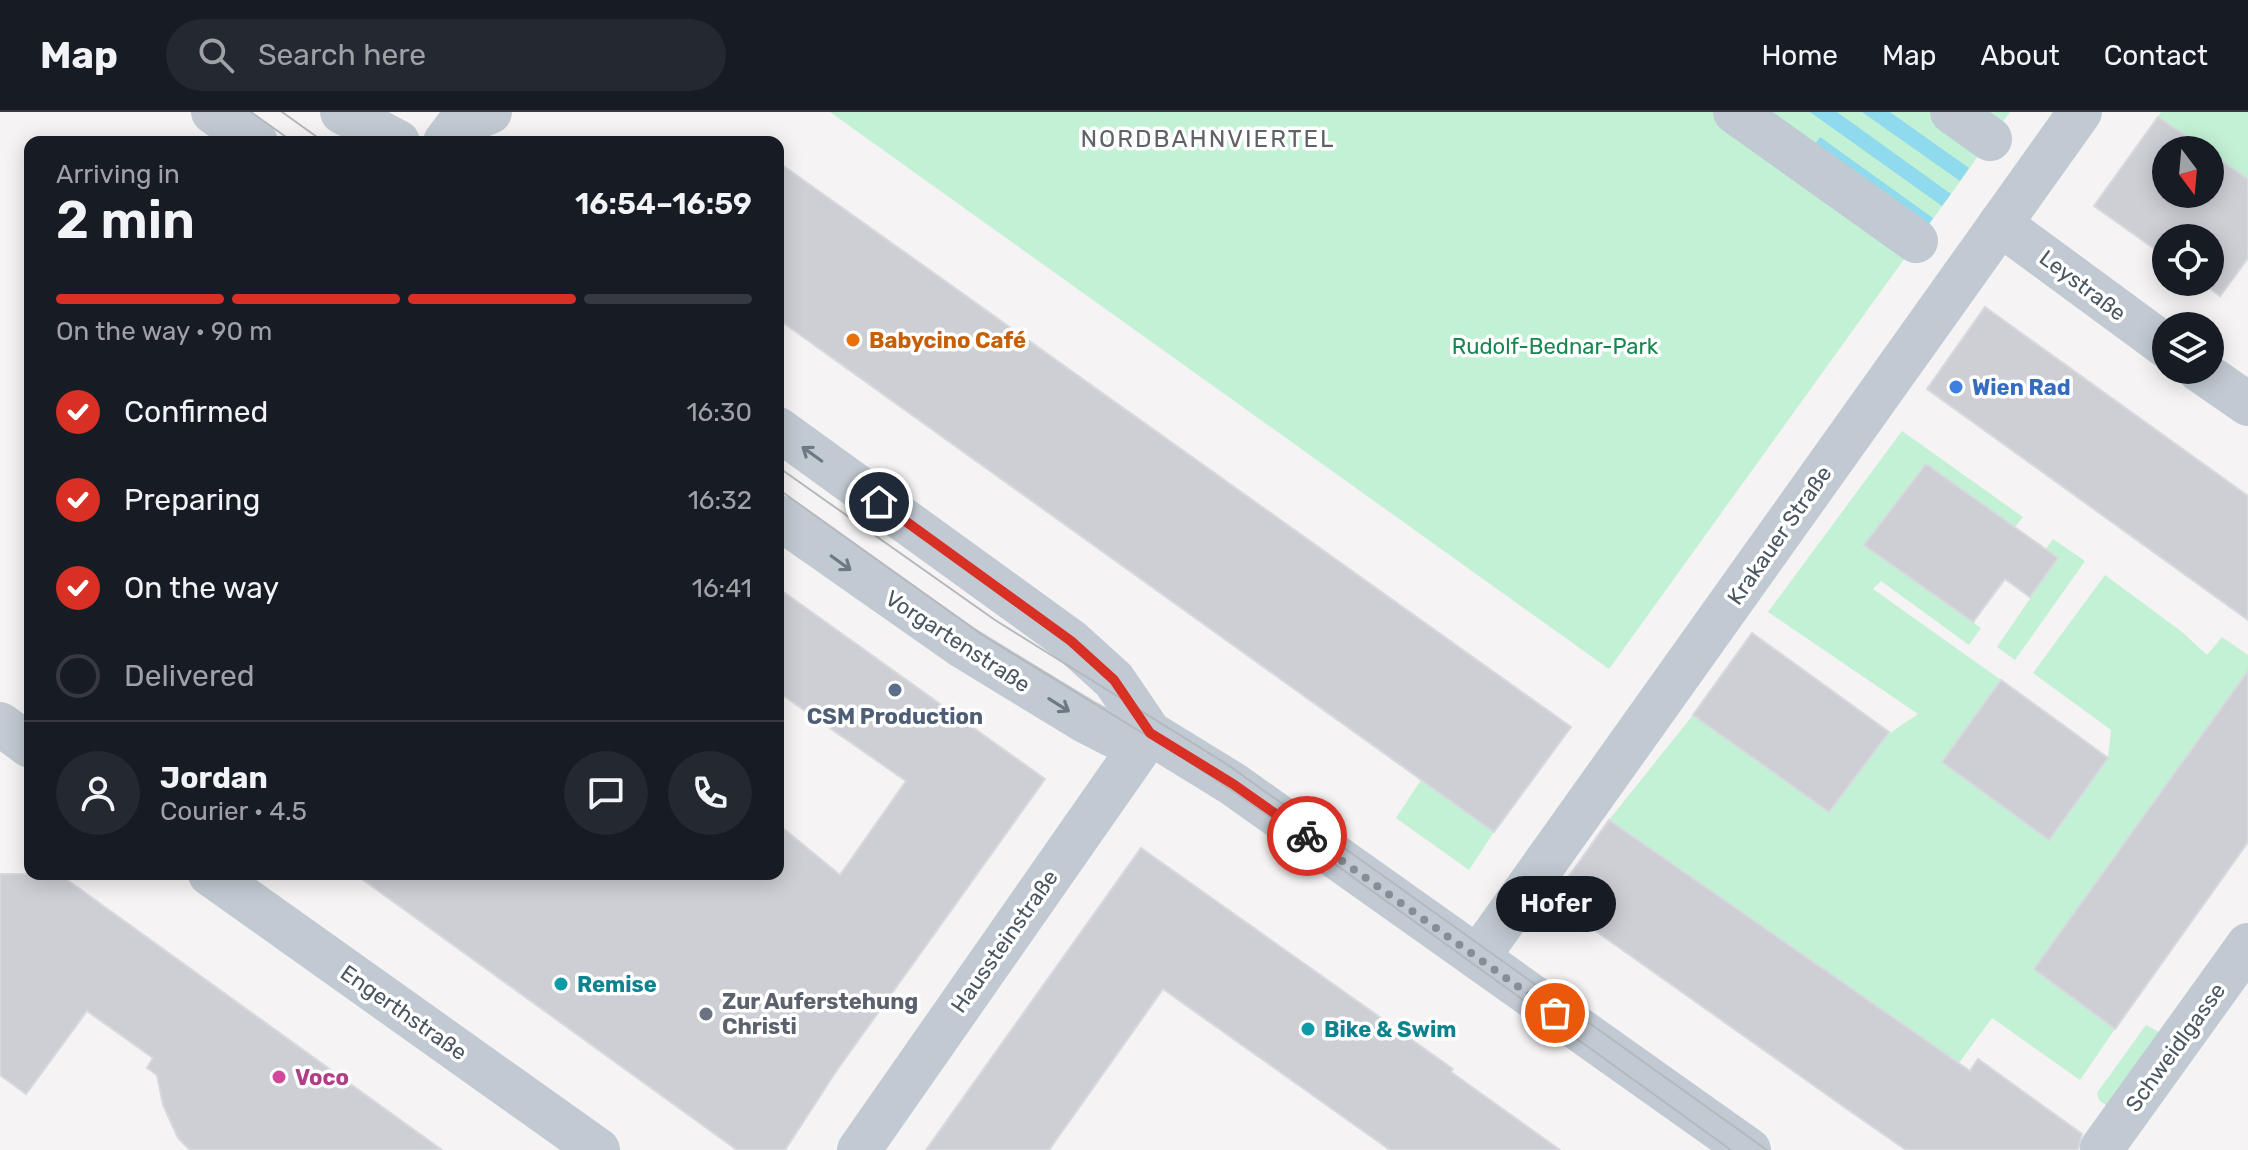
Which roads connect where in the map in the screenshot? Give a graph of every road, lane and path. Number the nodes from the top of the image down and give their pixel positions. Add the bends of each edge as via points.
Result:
1 (213, 112) edge
2 (342, 112) edge
3 (490, 112) edge
4 (1735, 112) edge
5 (1952, 112) edge
6 (2080, 112) edge
7 (247, 136) edge
8 (387, 136) edge
9 (450, 136) edge
10 (1990, 139) dead end
11 (2000, 224) junction
12 (1916, 241) dead end
13 (2152, 336) edge
14 (2219, 384) edge
15 (2248, 404) edge
16 (784, 433) edge
17 (784, 521) edge
18 (0, 724) edge
19 (1150, 733) junction
20 (24, 742) edge
21 (218, 880) edge
22 (2248, 945) edge
23 (1478, 957) junction
24 (2102, 1148) edge
25 (598, 1150) edge
26 (859, 1150) edge
27 (1749, 1150) edge

1 - 7 street
2 - 8 street
3 - 9 street via 457,126
4 - 12 street
5 - 10 street
6 - 11 street, Krakauer Straße
11 - 13 street, Leystraße
11 - 23 street, Krakauer Straße
14 - 15 street
19 -> 16 street via 1114,680 1071,641
17 -> 19 street, Vorgartenstraße via 962,646 1085,721 1114,736
18 - 20 street
19 - 23 street via 1233,784
19 - 26 street, Haussteinstraße
21 - 25 street, Engerthstraße
22 - 24 street, Schweidlgasse
23 - 27 street

